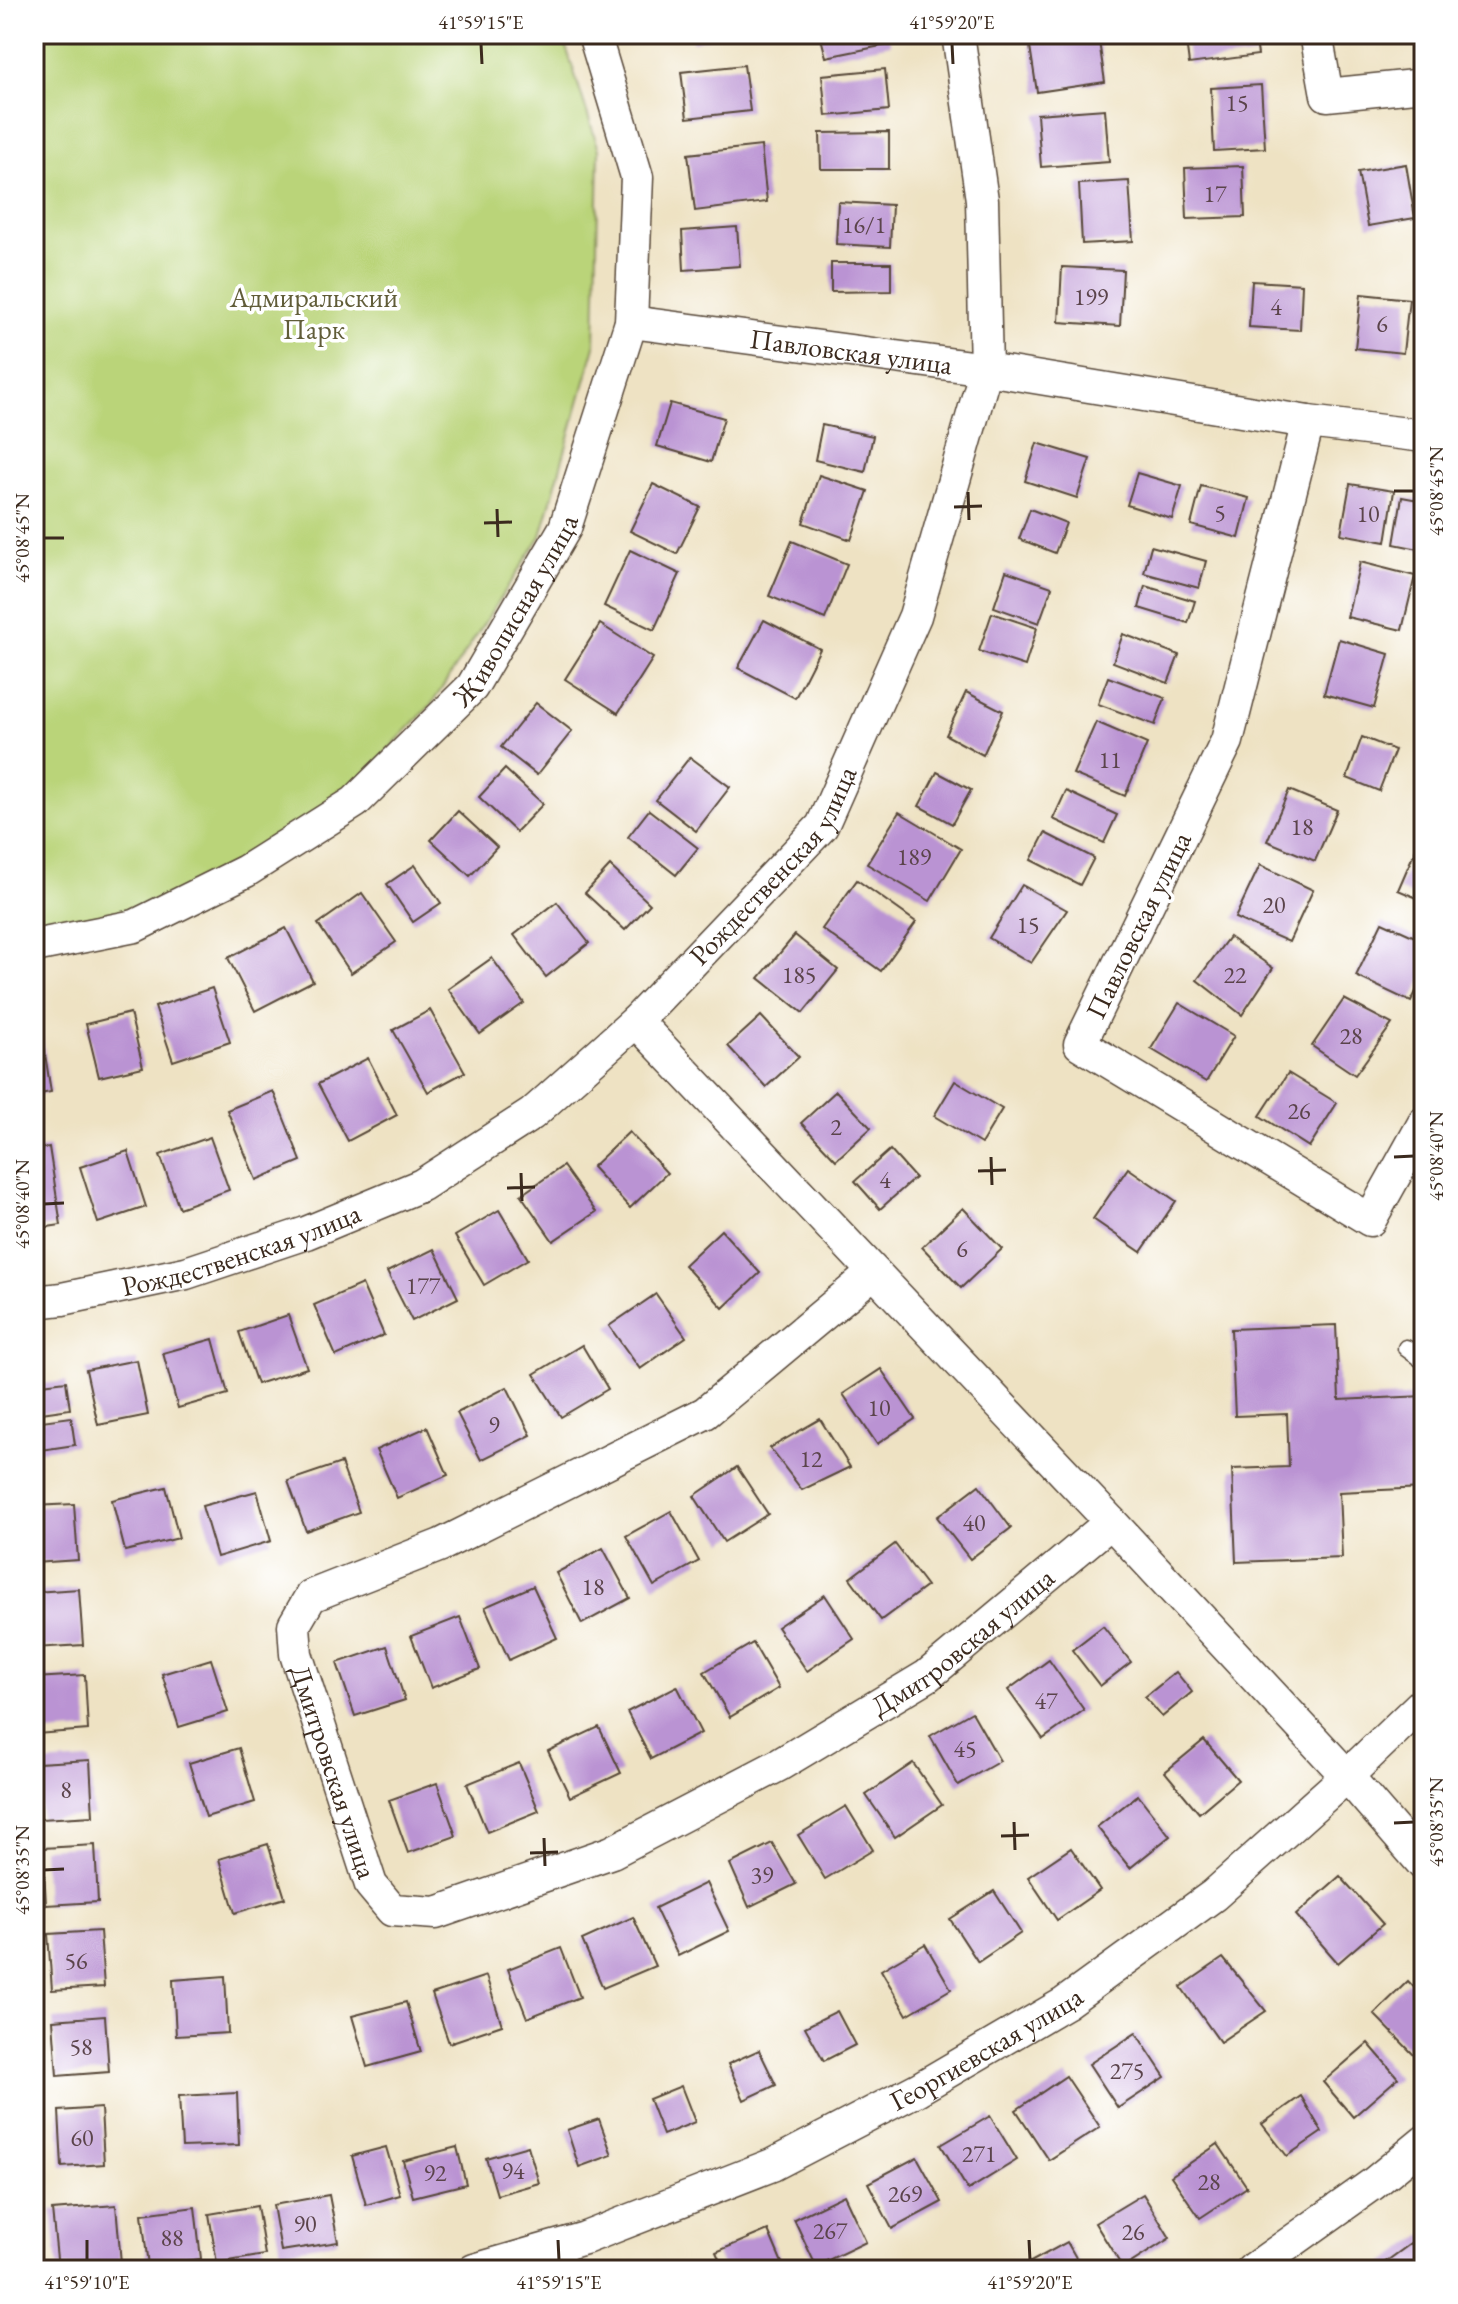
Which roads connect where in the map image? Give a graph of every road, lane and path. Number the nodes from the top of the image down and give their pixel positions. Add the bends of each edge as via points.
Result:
1 (594, 34) edge
2 (958, 34) edge
3 (1316, 34) edge
4 (1424, 85) edge
5 (631, 322) junction
6 (986, 369) junction
7 (1308, 422) junction
8 (1424, 436) edge
9 (34, 946) edge
10 (636, 1021) junction
11 (1424, 1123) edge
12 (873, 1273) junction
13 (34, 1302) edge
14 (1406, 1348) dead end
15 (1424, 1361) edge
16 (1111, 1522) junction
17 (1424, 1702) edge
18 (1347, 1776) junction
19 (1424, 1865) edge
20 (1424, 2142) edge
21 (474, 2270) edge
22 (1252, 2270) edge

1 - 5 street, Живописная улица via 637,177
2 - 6 street, Рождественская улица via 982,200
3 - 4 street via 1327,95
5 - 6 street, Павловская улица
5 - 9 street, Живописная улица via 565,528 472,687 355,802 246,871 135,926
6 - 7 street, Павловская улица
6 - 10 street, Рождественская улица via 915,616 822,826
7 - 8 street, Павловская улица
7 - 11 street, Павловская улица via 1227,741 1080,1044 1370,1220
10 - 12 street
10 - 13 street, Рождественская улица via 532,1114 422,1185 306,1233 186,1273
12 - 16 street
12 - 16 street, Дмитровская улица via 705,1413 441,1545 311,1596 294,1625 296,1654 371,1885 392,1910 436,1913 612,1852 779,1765 927,1676
14 - 15 lane
16 - 18 street
17 - 18 street, Георгиевская улица
18 - 19 street
18 - 21 street, Георгиевская улица via 1214,1895 1065,2003 918,2089 772,2165 585,2238
20 - 22 street

